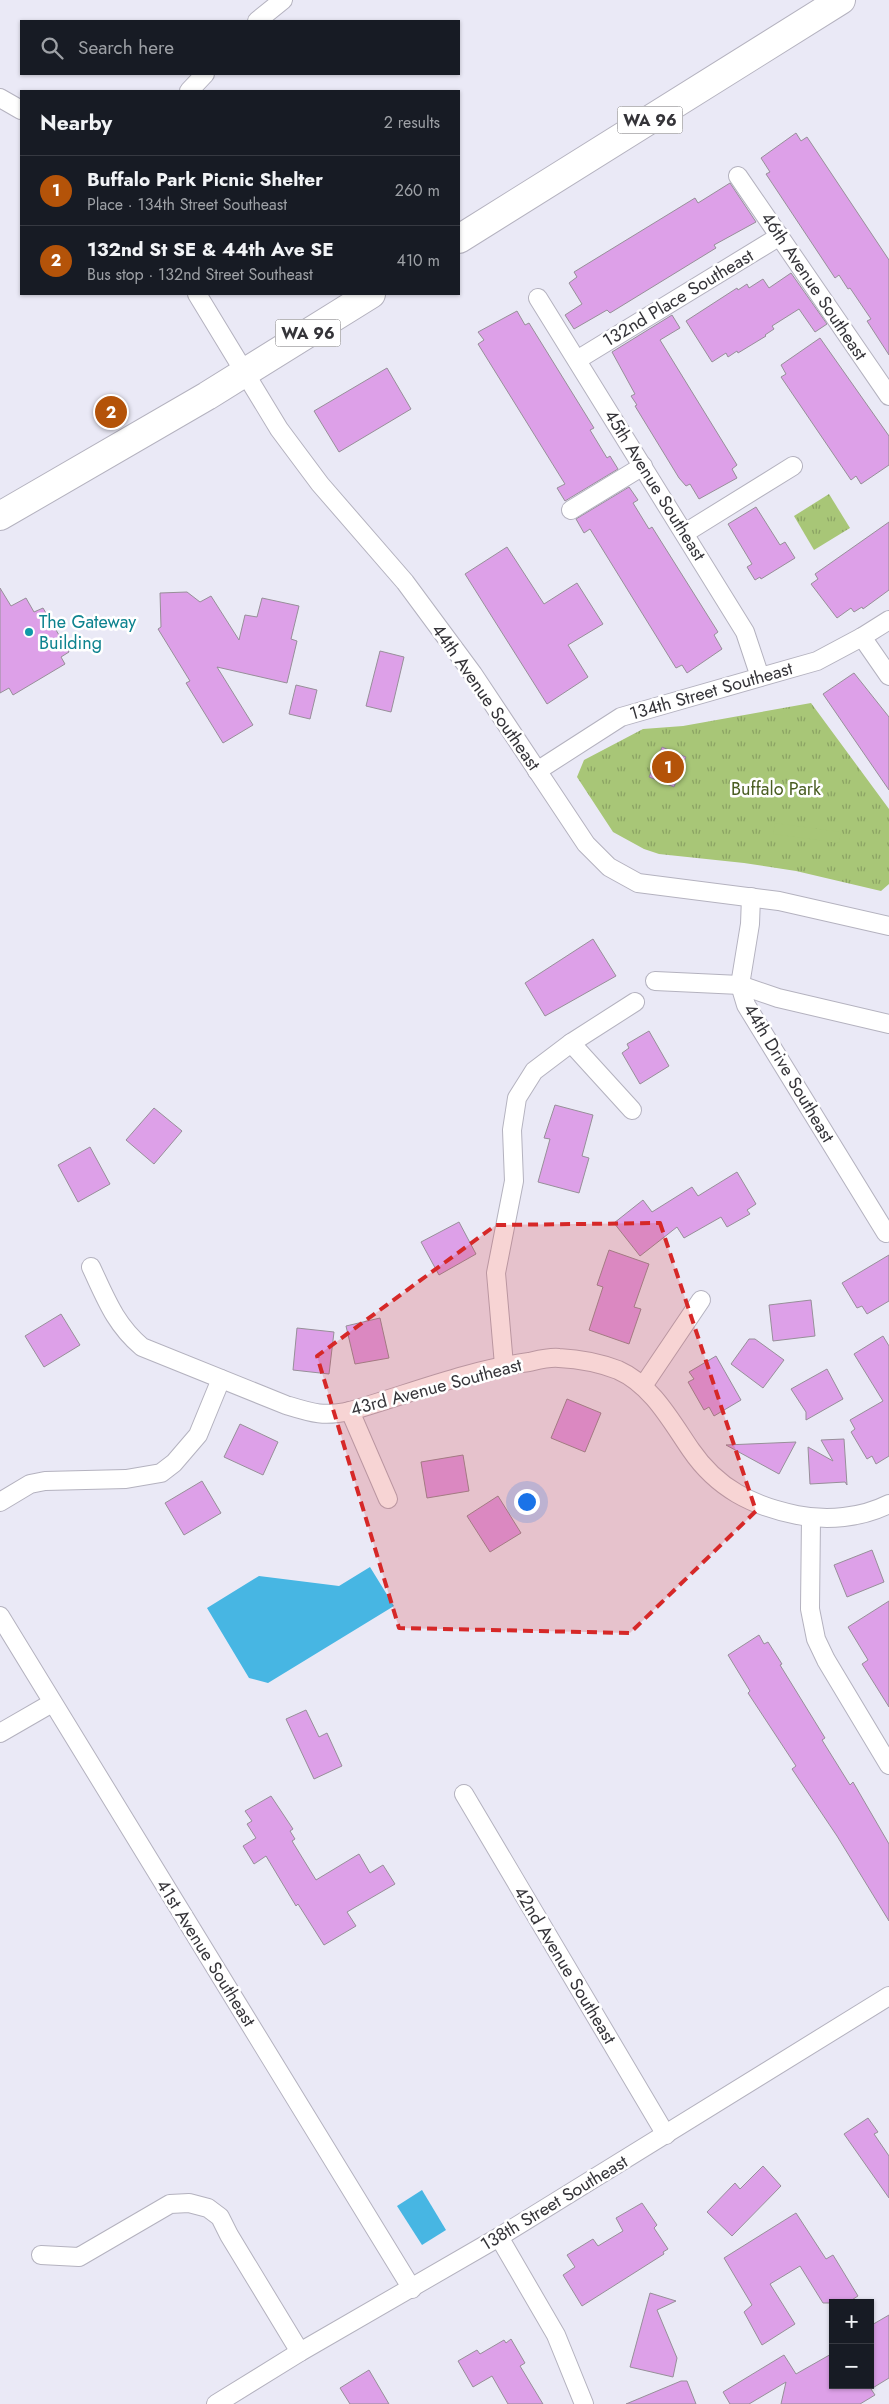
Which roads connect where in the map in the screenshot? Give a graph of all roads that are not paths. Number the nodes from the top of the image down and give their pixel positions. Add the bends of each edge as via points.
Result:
1 (284, 0) edge
2 (840, 0) edge
3 (258, 20) edge
4 (204, 75) edge
5 (190, 90) edge
6 (0, 98) edge
7 (20, 109) edge
8 (738, 176) dead end
9 (780, 236) junction
10 (460, 238) edge
11 (198, 295) edge
12 (369, 295) edge
13 (538, 298) dead end
14 (577, 360) junction
15 (246, 372) junction
16 (889, 396) edge
17 (643, 466) junction
18 (793, 466) dead end
19 (571, 510) dead end
20 (0, 516) edge
21 (685, 532) junction
22 (889, 620) edge
23 (862, 638) junction
24 (889, 676) edge
25 (760, 677) junction
26 (537, 770) junction
27 (751, 897) junction
28 (889, 926) edge
29 (655, 981) dead end
30 (740, 985) junction
31 (634, 1002) dead end
32 (889, 1024) edge
33 (571, 1043) junction
34 (632, 1110) dead end
35 (889, 1231) edge
36 (91, 1267) dead end
37 (701, 1300) dead end
38 (504, 1365) junction
39 (221, 1380) junction
40 (643, 1386) junction
41 (350, 1411) junction
42 (388, 1499) dead end
43 (0, 1502) edge
44 (889, 1504) edge
45 (811, 1518) junction
46 (0, 1616) edge
47 (52, 1702) junction
48 (0, 1733) edge
49 (883, 1742) edge
50 (889, 1766) edge
51 (464, 1794) dead end
52 (889, 1996) edge
53 (666, 2135) junction
54 (499, 2237) junction
55 (42, 2255) dead end
56 (412, 2290) junction
57 (300, 2352) junction
58 (216, 2404) edge
59 (584, 2404) edge

1 - 3 street
2 - 10 main road, WA 96
4 - 5 street
6 - 7 street
8 - 9 street, 46th Avenue Southeast
9 - 14 street, 132nd Place Southeast
9 - 16 street, 46th Avenue Southeast
11 - 15 street, 44th Avenue Southeast
12 - 15 main road, WA 96
13 - 14 street, 45th Avenue Southeast
14 - 17 street, 45th Avenue Southeast
15 - 20 main road, WA 96
15 - 26 street, 44th Avenue Southeast via 278,429 320,484 405,582 473,674
17 - 19 street
17 - 21 street, 45th Avenue Southeast
18 - 21 street
21 - 25 street, 45th Avenue Southeast via 745,632
22 - 23 street, 134th Street Southeast
23 - 24 street
23 - 25 street, 134th Street Southeast via 817,661
25 - 26 street, 134th Street Southeast via 621,717
26 - 27 street, 44th Avenue Southeast via 586,844 609,867 638,882
27 - 28 street, 44th Avenue Southeast
27 - 30 street, 44th Drive Southeast
29 - 30 street
30 - 32 street via 778,998
30 - 35 street, 44th Drive Southeast via 746,1005 886,1232
31 - 33 street
33 - 34 street
33 - 38 street via 534,1071 517,1098 512,1130 514,1182 496,1273
36 - 39 street, 43rd Avenue Southeast via 125,1333 142,1346
37 - 40 street
38 - 40 street, 43rd Avenue Southeast via 557,1357 618,1371
38 - 41 street, 43rd Avenue Southeast
39 - 41 street, 43rd Avenue Southeast via 309,1412 330,1415
39 - 43 street via 198,1435 161,1473 126,1479 46,1481 30,1484
40 - 45 street, 43rd Avenue Southeast via 674,1422 705,1468 725,1488 747,1501
41 - 42 street
44 - 45 street, 43rd Avenue Southeast via 842,1518
45 - 49 street via 810,1609 816,1639
46 - 47 street, 41st Avenue Southeast
47 - 48 street
47 - 56 street, 41st Avenue Southeast
49 - 50 street
51 - 53 street, 42nd Avenue Southeast
52 - 53 street, 138th Street Southeast
53 - 54 street, 138th Street Southeast
54 - 56 street, 138th Street Southeast
54 - 59 street via 556,2335
55 - 57 street via 79,2257 170,2204 189,2203 208,2208 220,2217
56 - 57 street, 138th Street Southeast
57 - 58 street, 138th Street Southeast

